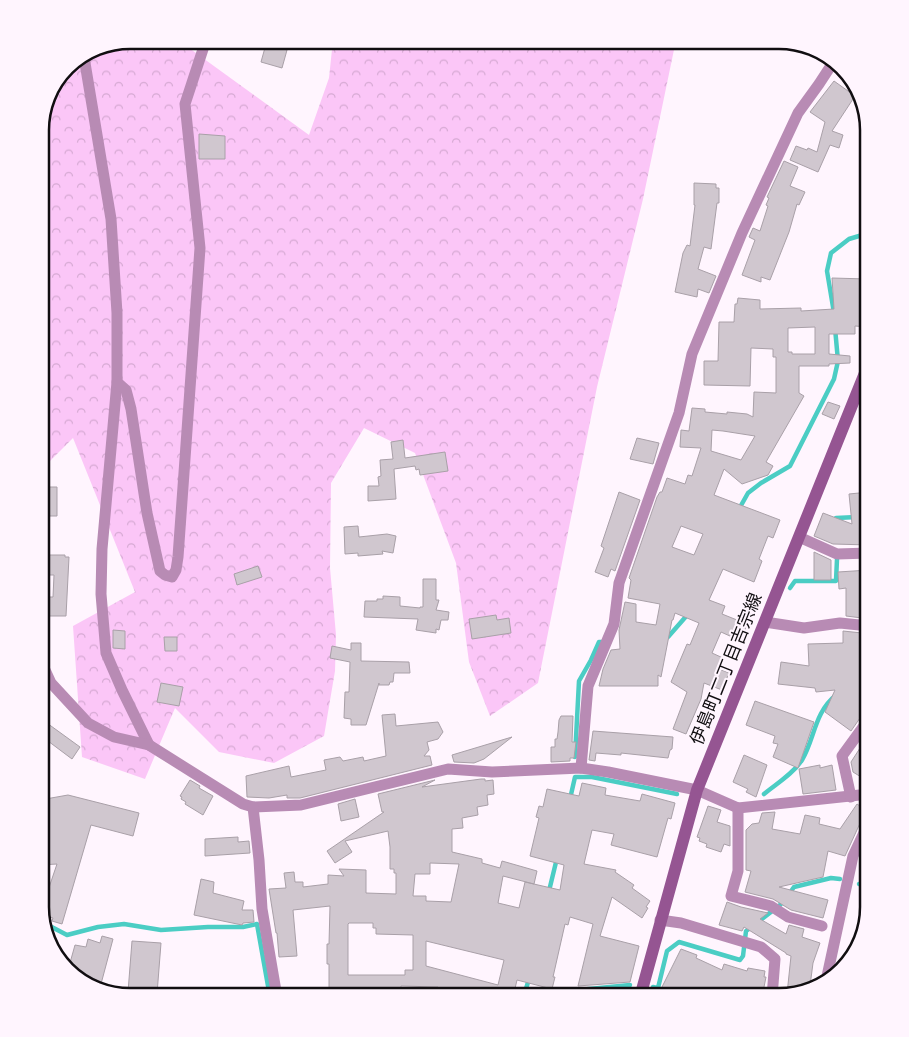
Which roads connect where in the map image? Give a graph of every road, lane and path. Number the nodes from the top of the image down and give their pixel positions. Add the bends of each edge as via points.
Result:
1 (203, 49) edge
2 (85, 63) edge
3 (830, 67) edge
4 (117, 382) junction
5 (860, 385) edge
6 (799, 537) junction
7 (860, 553) edge
8 (765, 622) junction
9 (860, 625) edge
10 (49, 679) edge
11 (860, 731) edge
12 (149, 745) junction
13 (582, 768) junction
14 (696, 790) junction
15 (860, 796) edge
16 (851, 797) junction
17 (253, 807) junction
18 (738, 808) junction
19 (860, 841) edge
20 (660, 920) junction
21 (822, 926) dead end
22 (828, 972) edge
23 (275, 988) edge
24 (643, 988) edge
25 (773, 988) edge

1 - 4 street via 185,104 200,248 178,557 172,577 160,571 147,513 131,408 126,390
2 - 4 street via 112,219
3 - 13 street via 798,113 742,233 692,354 679,413 619,583 614,624 588,686
4 - 12 street via 102,549 106,653
5 - 6 street, 伊島町二丁目吉宗線
6 - 7 street via 837,554
6 - 8 street, 伊島町二丁目吉宗線
8 - 9 street via 804,628 840,623
8 - 14 street, 伊島町二丁目吉宗線
10 - 12 street via 88,723 114,737
11 - 16 street via 842,756
12 - 17 street via 242,804
13 - 14 street
13 - 17 street via 492,772 448,770 301,805
14 - 18 street
14 - 20 street, 伊島町二丁目吉宗線
15 - 16 street
16 - 18 street
17 - 23 street via 262,909
18 - 21 street via 738,871 731,896
19 - 22 street via 853,856
20 - 24 street, 伊島町二丁目吉宗線
20 - 25 street via 681,923 761,947 775,959

